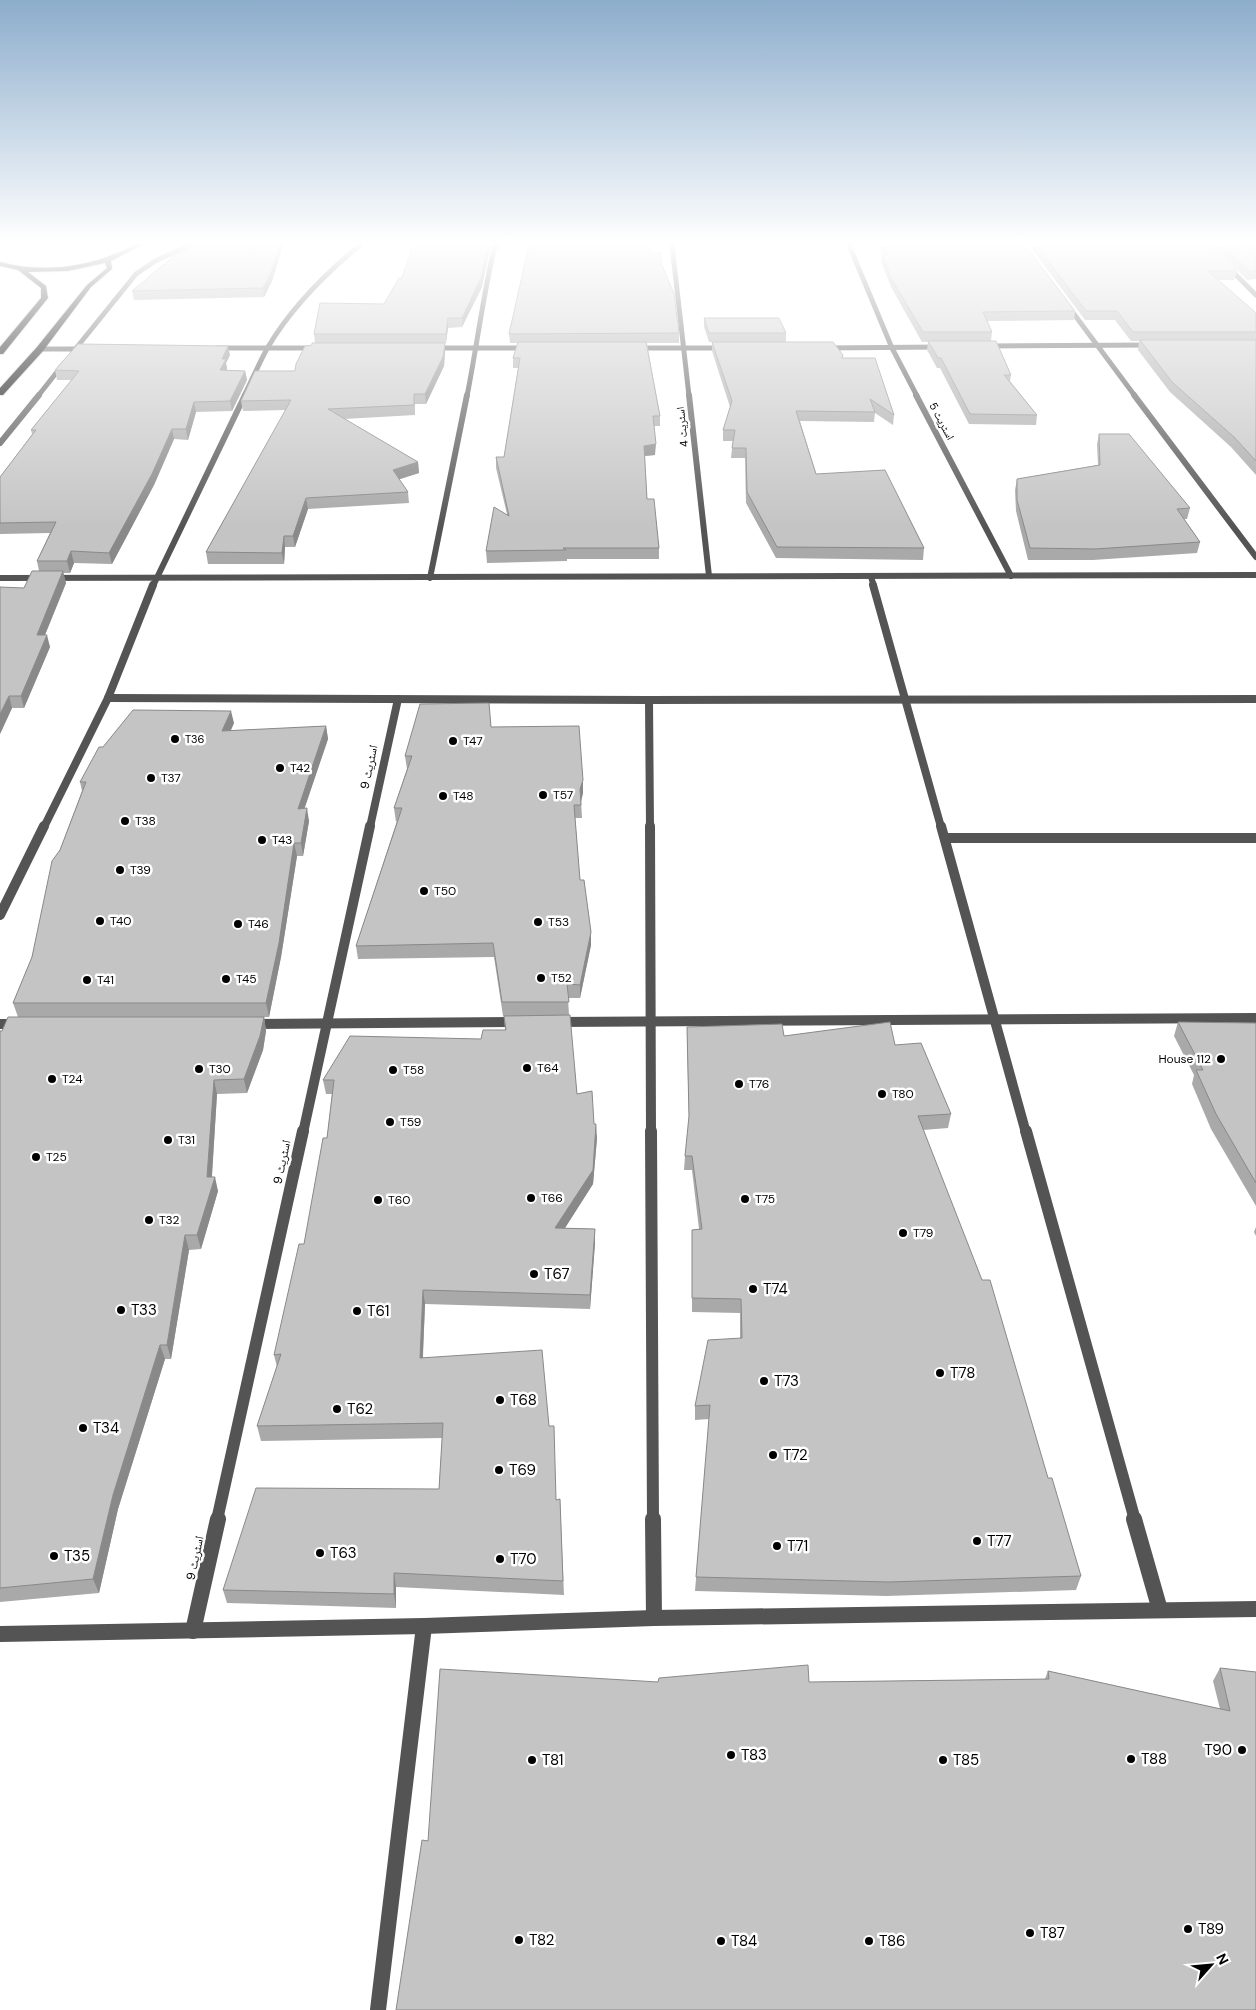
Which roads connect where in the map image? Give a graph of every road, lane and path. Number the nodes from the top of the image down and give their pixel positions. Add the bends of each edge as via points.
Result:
1 (10, 339) edge
2 (48, 339) edge
3 (84, 339) edge
4 (275, 339) edge
5 (478, 339) edge
6 (683, 339) edge
7 (888, 339) edge
8 (1092, 339) edge
9 (1096, 344) junction
10 (1156, 345) edge
11 (980, 346) edge
12 (950, 347) edge
13 (210, 348) edge
14 (268, 348) junction
15 (328, 348) edge
16 (427, 348) edge
17 (477, 348) junction
18 (536, 348) edge
19 (624, 348) edge
20 (684, 348) junction
21 (733, 348) edge
22 (822, 348) edge
23 (892, 348) junction
24 (40, 349) junction
25 (94, 349) edge
26 (1, 350) edge
27 (75, 350) junction
28 (0, 393) edge
29 (0, 443) edge
30 (1256, 557) edge
31 (1256, 575) edge
32 (708, 576) junction
33 (1011, 576) junction
34 (871, 577) junction
35 (0, 578) edge
36 (156, 578) junction
37 (430, 578) junction
38 (108, 698) junction
39 (905, 698) junction
40 (398, 699) junction
41 (1256, 699) edge
42 (649, 700) junction
43 (945, 838) junction
44 (1256, 838) edge
45 (0, 915) edge
46 (1256, 1018) edge
47 (996, 1020) junction
48 (650, 1021) junction
49 (0, 1024) edge
50 (30, 1024) edge
51 (237, 1024) edge
52 (326, 1024) junction
53 (1256, 1609) edge
54 (1160, 1610) junction
55 (654, 1618) junction
56 (424, 1626) junction
57 (193, 1631) junction
58 (0, 1634) edge
59 (378, 2010) edge

1 - 26 highway
2 - 24 highway
3 - 27 street
4 - 14 street
5 - 17 street
6 - 20 street, اسٹریٹ 4
7 - 23 street, اسٹریٹ 5
8 - 9 street
9 - 10 street
9 - 11 street
9 - 30 street
12 - 23 street
13 - 14 street
14 - 15 street
14 - 36 street
16 - 17 street
17 - 18 street
17 - 37 street
19 - 20 street
20 - 21 street
20 - 32 street, اسٹریٹ 4
22 - 23 street
23 - 33 street, اسٹریٹ 5
24 - 27 street
24 - 28 highway
25 - 27 street
27 - 29 street
31 - 33 street
32 - 34 street
32 - 37 street
33 - 34 street
34 - 39 street
35 - 36 street
36 - 37 street
36 - 38 street
38 - 40 street
38 - 45 street
39 - 41 street
39 - 42 street
39 - 43 street
40 - 42 street
40 - 52 street, اسٹریٹ 9
42 - 48 street
43 - 44 street
43 - 47 street
46 - 47 street
47 - 48 street
47 - 54 street
48 - 52 street
48 - 55 street
49 - 50 street
51 - 52 street
52 - 57 street, اسٹریٹ 9
53 - 54 street
54 - 55 street
55 - 56 street
56 - 57 street
56 - 59 street
57 - 58 street

